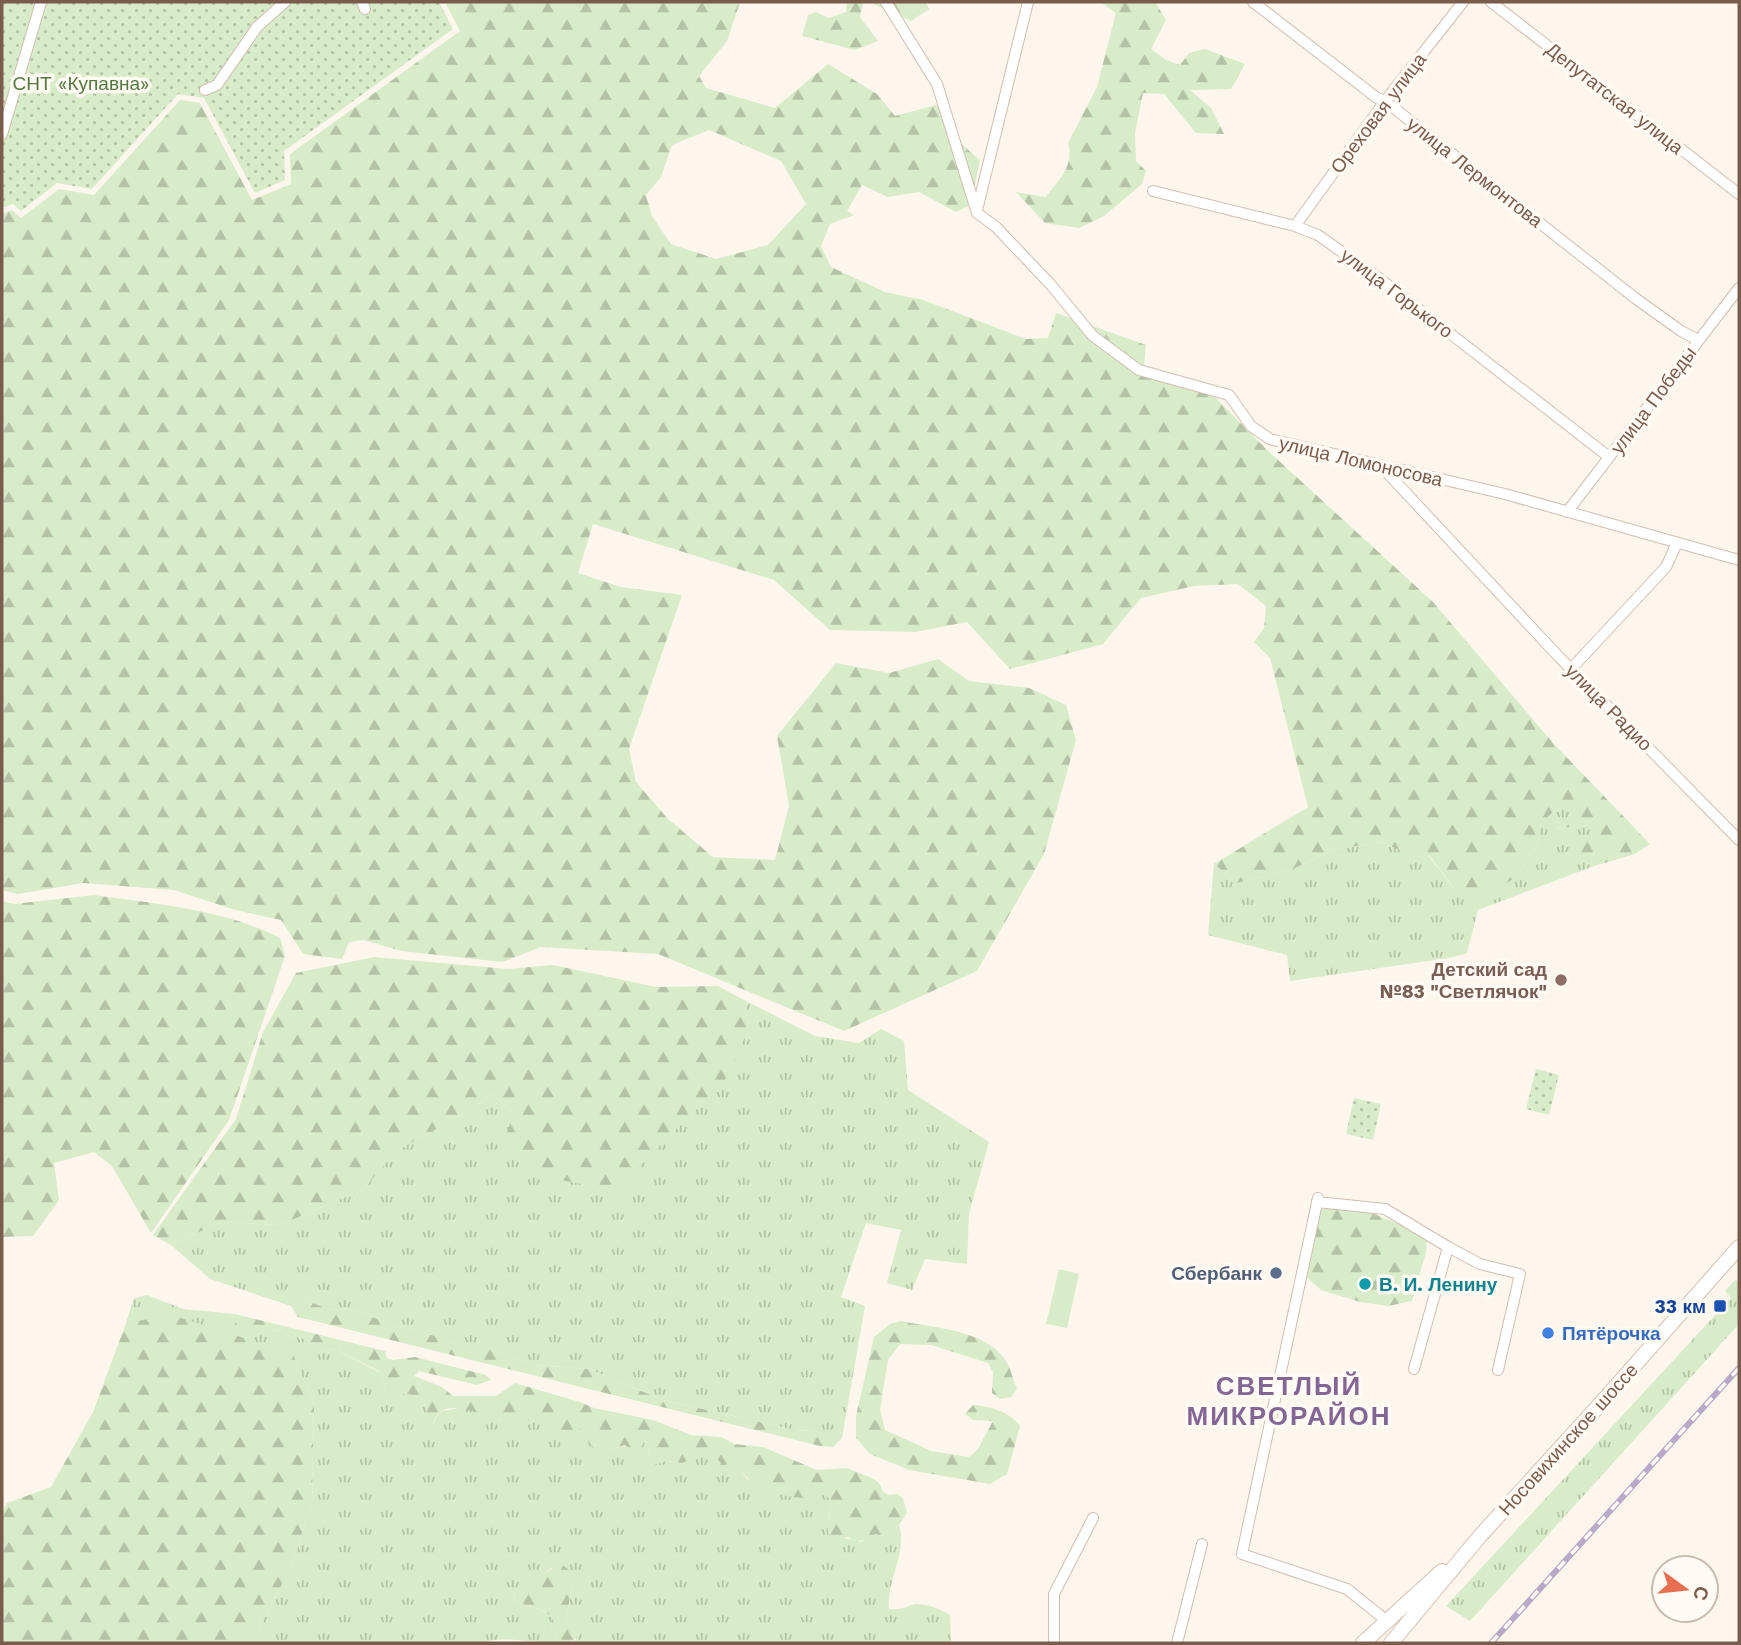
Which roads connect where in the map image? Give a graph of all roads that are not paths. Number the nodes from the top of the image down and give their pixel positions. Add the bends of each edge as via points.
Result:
1 (41, 2) edge
2 (285, 2) edge
3 (886, 2) edge
4 (1028, 2) edge
5 (1253, 2) edge
6 (1463, 2) edge
7 (1491, 2) edge
8 (205, 90) dead end
9 (1385, 101) junction
10 (2, 134) edge
11 (1153, 191) dead end
12 (1739, 194) edge
13 (977, 213) junction
14 (1295, 226) junction
15 (1739, 288) edge
16 (1698, 340) junction
17 (1609, 457) junction
18 (1380, 465) junction
19 (1567, 512) junction
20 (1678, 543) junction
21 (1739, 560) edge
22 (1572, 669) junction
23 (1739, 839) edge
24 (1448, 1247) junction
25 (1739, 1247) edge
26 (1414, 1369) dead end
27 (1498, 1370) dead end
28 (1093, 1518) dead end
29 (1480, 1536) junction
30 (1202, 1544) dead end
31 (1387, 1621) junction
32 (1396, 1638) edge
33 (1054, 1643) edge
34 (1177, 1643) edge
35 (1363, 1643) edge

1 - 10 street
2 - 8 street via 257,27 217,85
3 - 13 street via 937,84
4 - 13 street
5 - 9 street, улица Лермонтова
6 - 9 street, Ореховая улица
7 - 12 street, Депутатская улица
9 - 14 street, Ореховая улица
9 - 16 street, улица Лермонтова via 1635,298
11 - 14 street, улица Горького
13 - 18 street, улица Ломоносова via 1051,285 1093,336 1139,370 1229,395 1251,426 1269,439
14 - 17 street, улица Горького via 1338,248
15 - 16 street, улица Победы
16 - 17 street, улица Победы
17 - 19 street, улица Победы
18 - 19 street, улица Ломоносова
18 - 22 street, улица Радио
19 - 20 street, улица Ломоносова
20 - 21 street, улица Ломоносова
20 - 22 street via 1666,566
22 - 23 street, улица Радио
24 - 26 street
24 - 27 street via 1480,1264 1520,1274
24 - 31 street via 1385,1209 1318,1200 1242,1553 1326,1580
25 - 29 main road, Носовихинское шоссе
28 - 33 street via 1054,1594
29 - 31 main road, Носовихинское шоссе
29 - 32 main road, Носовихинское шоссе
30 - 34 street
31 - 32 main road, Носовихинское шоссе
31 - 35 main road, Носовихинское шоссе

